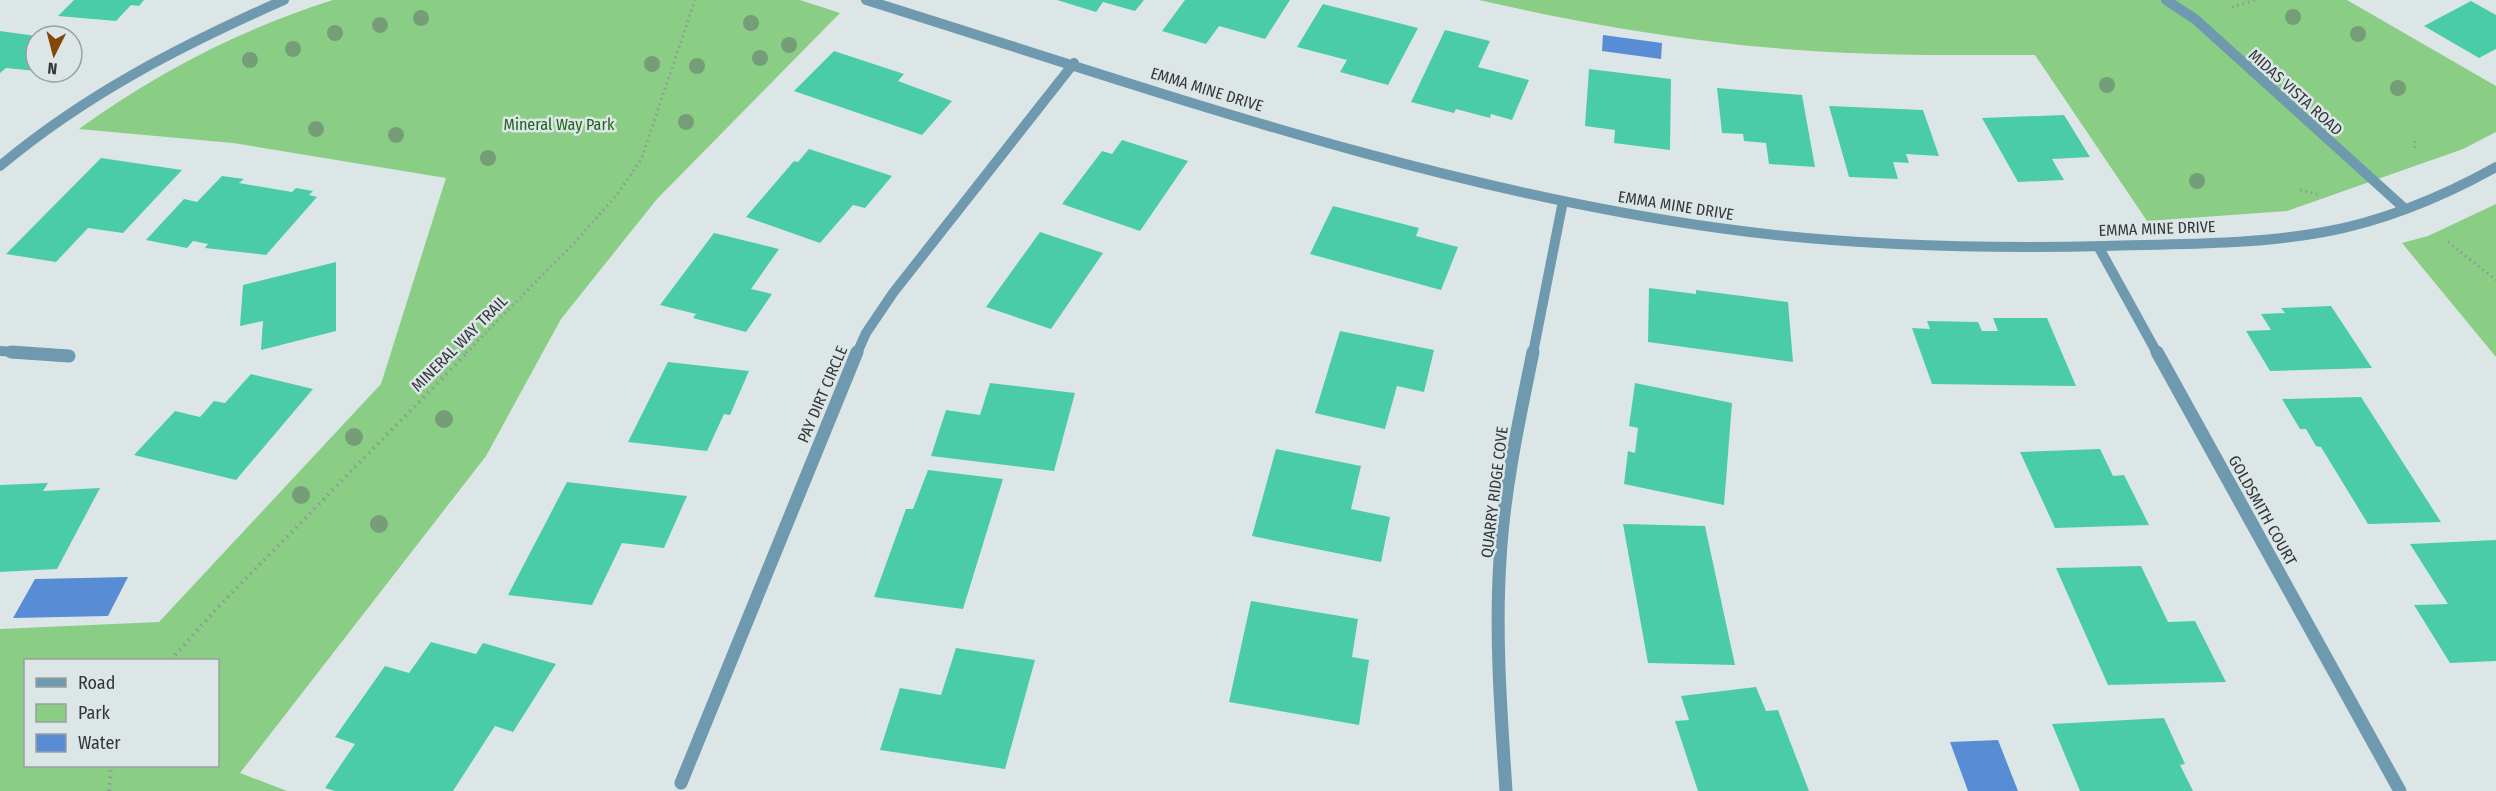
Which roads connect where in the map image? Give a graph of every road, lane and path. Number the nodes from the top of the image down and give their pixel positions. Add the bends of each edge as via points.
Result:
1 (284, 0) edge
2 (695, 0) edge
3 (866, 0) edge
4 (2166, 0) edge
5 (2256, 0) edge
6 (2232, 7) dead end
7 (1074, 63) junction
8 (2415, 141) dead end
9 (2415, 151) dead end
10 (0, 166) edge
11 (2496, 167) edge
12 (2300, 190) dead end
13 (2317, 194) dead end
14 (1563, 201) junction
15 (2404, 208) junction
16 (2448, 242) dead end
17 (2098, 246) junction
18 (2496, 280) edge
19 (0, 351) edge
20 (69, 356) dead end
21 (172, 659) edge
22 (111, 767) edge
23 (681, 783) dead end
24 (109, 791) edge
25 (1506, 791) edge
26 (2400, 791) edge

1 - 10 street via 137,69 67,113
2 - 21 path, MINERAL WAY TRAIL via 648,143 616,196
3 - 7 street, EMMA MINE DRIVE
4 - 15 street, MIDAS VISTA ROAD via 2195,19
5 - 6 path
7 - 14 street, EMMA MINE DRIVE via 1337,145
7 - 23 street, PAY DIRT CIRCLE via 893,293 866,333
8 - 9 path
11 - 15 street, EMMA MINE DRIVE via 2472,181
12 - 13 path
14 - 17 street, EMMA MINE DRIVE via 1664,220 1811,238 1988,248
14 - 25 street, QUARRY RIDGE COVE via 1503,525 1500,689
15 - 17 street, EMMA MINE DRIVE via 2302,236
16 - 18 path
17 - 26 street, GOLDSMITH COURT
19 - 20 street
22 - 24 path

